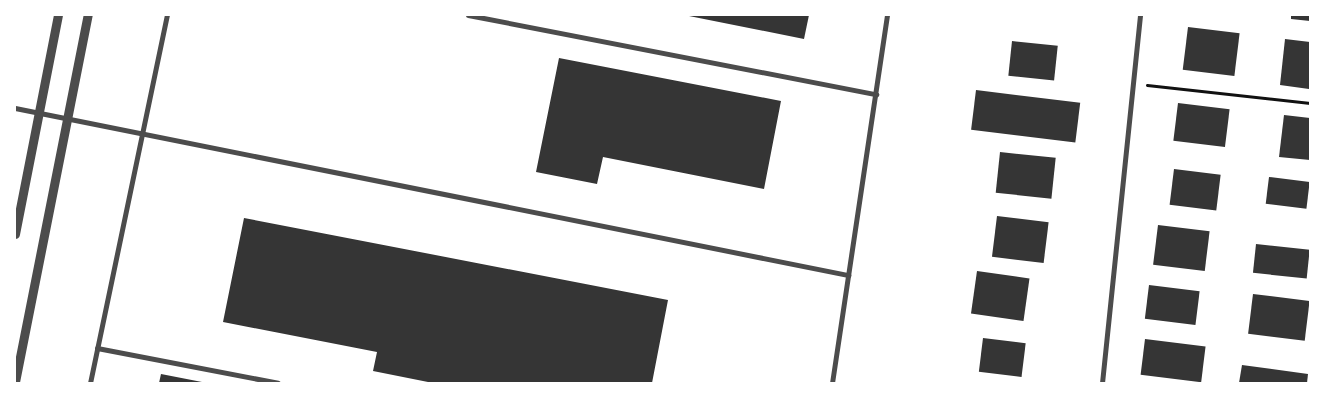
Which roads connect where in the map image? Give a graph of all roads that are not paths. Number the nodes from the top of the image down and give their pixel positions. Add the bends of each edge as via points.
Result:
1 (58, 15) edge
2 (88, 15) edge
3 (167, 15) edge
4 (468, 15) edge
5 (887, 15) edge
6 (1140, 15) edge
7 (876, 94) junction
8 (15, 108) edge
9 (39, 113) junction
10 (67, 118) junction
11 (142, 133) junction
12 (15, 234) edge
13 (848, 275) junction
14 (97, 348) junction
15 (15, 382) edge
16 (90, 383) edge
17 (278, 383) edge
18 (832, 383) edge
19 (1102, 383) edge

1 - 9 street
2 - 10 street
3 - 11 street
4 - 7 street
5 - 7 street
6 - 19 street
7 - 13 street
8 - 9 street
9 - 10 street
9 - 12 street
10 - 11 street
10 - 15 street
11 - 13 street
11 - 14 street
13 - 18 street
14 - 16 street
14 - 17 street

